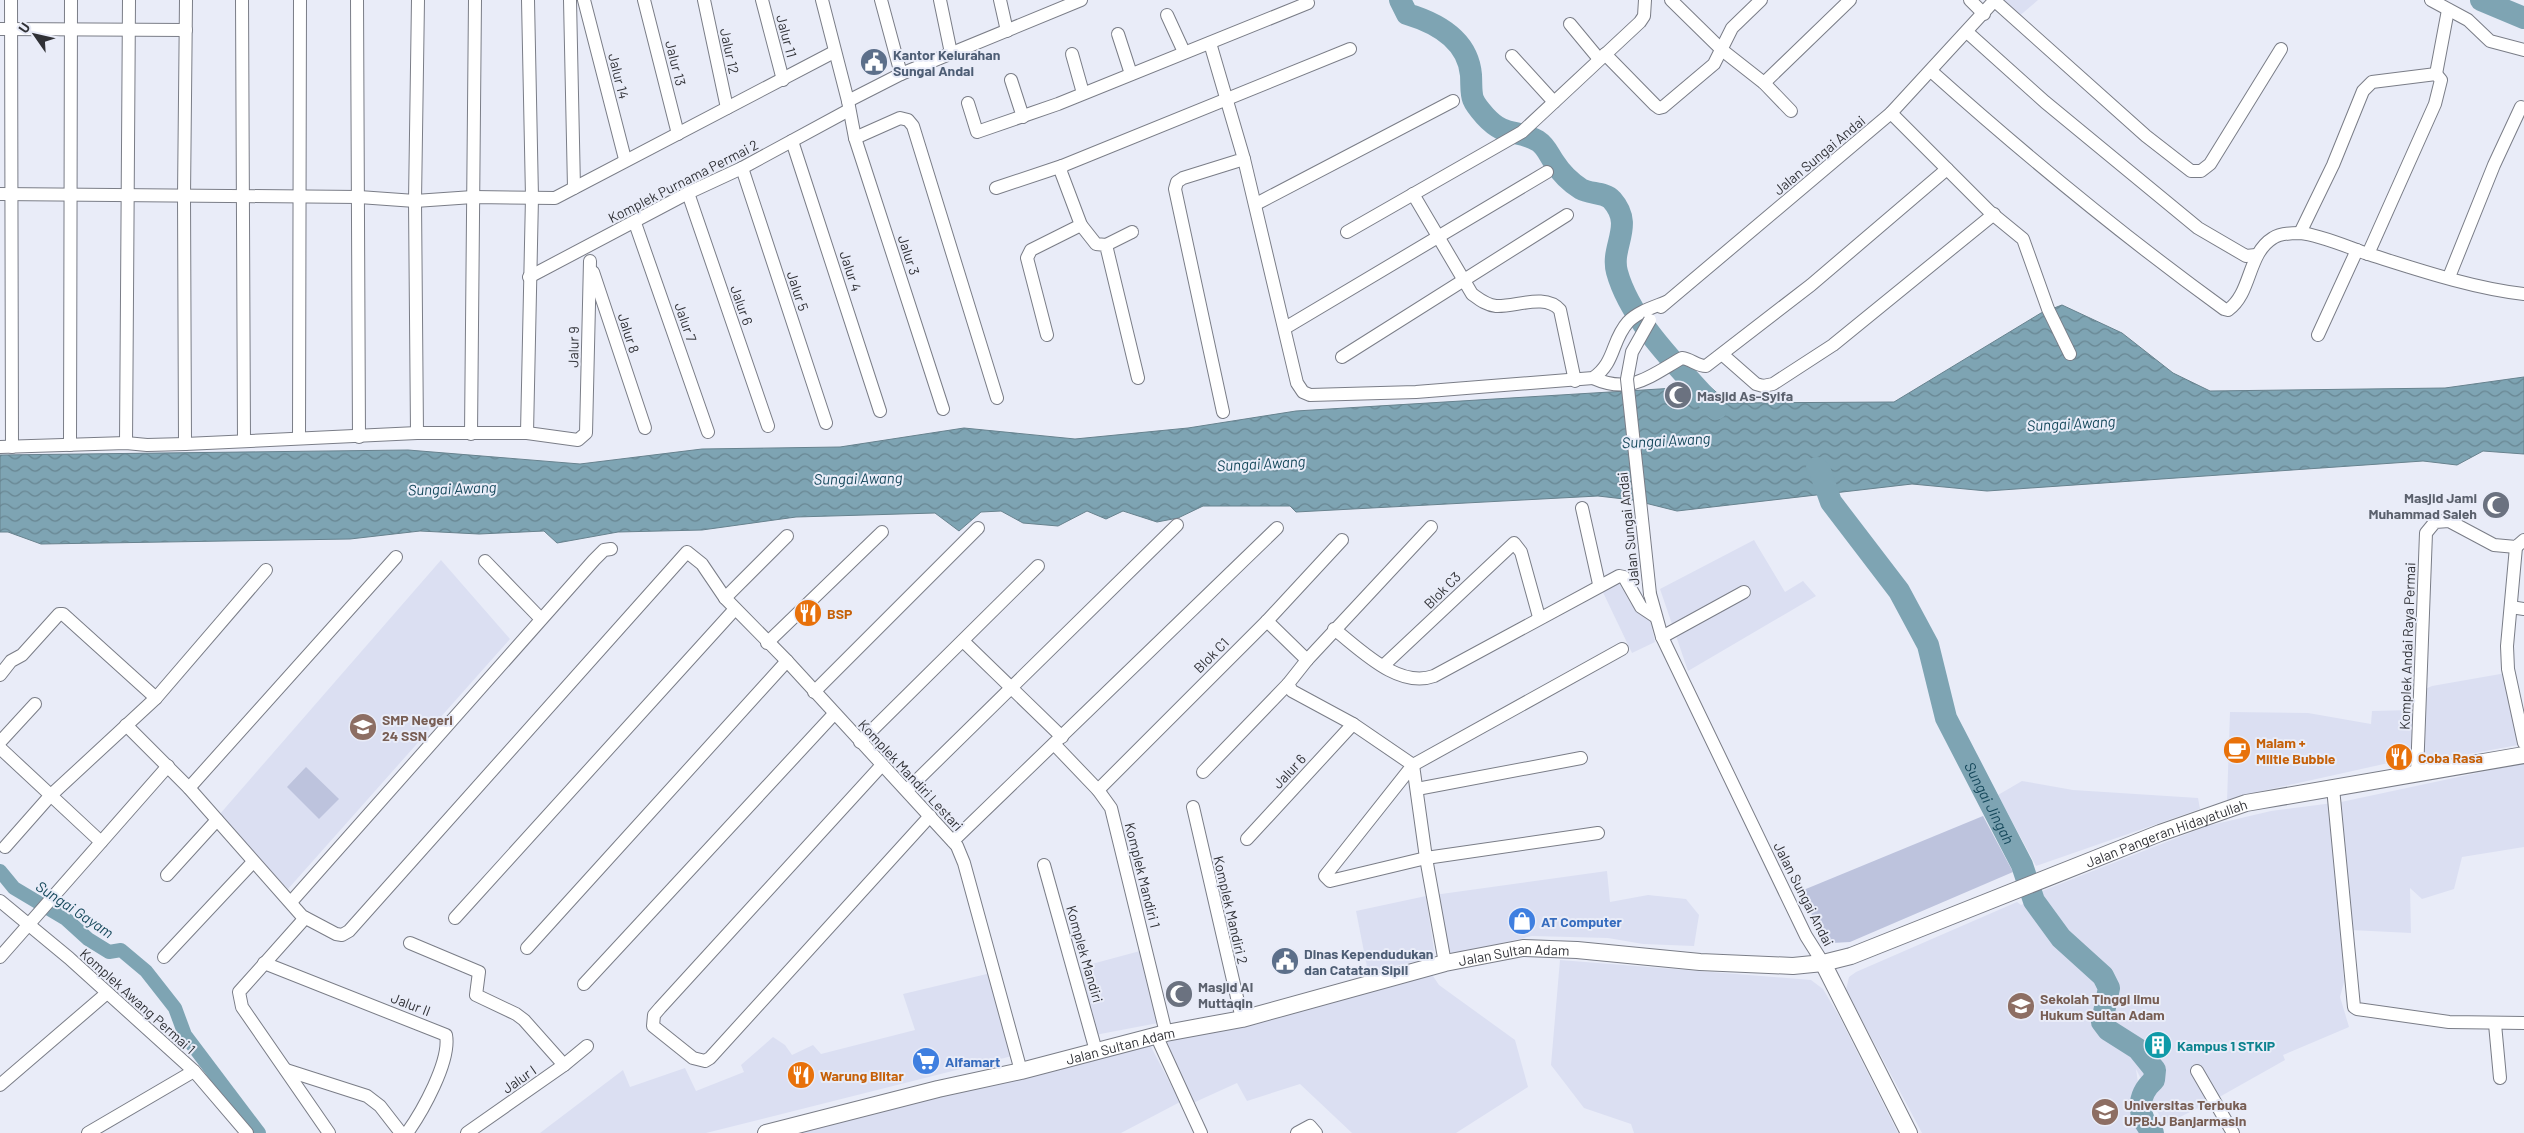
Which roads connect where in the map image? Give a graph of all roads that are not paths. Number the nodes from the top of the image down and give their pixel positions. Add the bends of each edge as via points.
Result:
1 (11, 0) edge
2 (70, 0) edge
3 (129, 0) edge
4 (186, 0) edge
5 (242, 0) edge
6 (300, 0) edge
7 (357, 0) edge
8 (418, 0) edge
9 (475, 0) edge
10 (528, 0) edge
11 (570, 0) edge
12 (584, 0) edge
13 (644, 0) edge
14 (704, 0) edge
15 (762, 0) edge
16 (822, 0) edge
17 (881, 0) edge
18 (940, 0) edge
19 (1000, 0) edge
20 (1081, 0) edge
21 (1645, 0) edge
22 (1671, 0) edge
23 (1761, 0) edge
24 (1850, 0) edge
25 (1970, 0) edge
26 (1995, 0) edge
27 (2431, 0) edge
28 (1308, 3) dead end
29 (1058, 5) edge
30 (1283, 5) edge
31 (2448, 10) junction
32 (1984, 14) junction
33 (1168, 15) dead end
34 (1570, 24) dead end
35 (70, 28) junction
36 (6, 29) edge
37 (129, 30) junction
38 (186, 30) junction
39 (1007, 31) junction
40 (1967, 32) junction
41 (1118, 34) dead end
42 (1210, 44) junction
43 (1350, 49) dead end
44 (2282, 49) dead end
45 (1722, 50) junction
46 (2524, 50) edge
47 (834, 52) junction
48 (1184, 52) junction
49 (951, 54) junction
50 (1072, 54) dead end
51 (1512, 56) dead end
52 (1602, 56) junction
53 (1931, 71) junction
54 (901, 74) junction
55 (1131, 74) junction
56 (2436, 74) junction
57 (783, 80) junction
58 (1011, 80) dead end
59 (1764, 83) junction
60 (1083, 94) junction
61 (1227, 100) junction
62 (1453, 100) dead end
63 (1554, 102) junction
64 (968, 103) dead end
65 (849, 106) junction
66 (2521, 107) dead end
67 (727, 108) junction
68 (1791, 112) dead end
69 (1891, 113) junction
70 (1023, 117) junction
71 (678, 134) junction
72 (855, 138) junction
73 (792, 142) junction
74 (625, 159) junction
75 (1244, 159) junction
76 (1062, 166) junction
77 (742, 168) junction
78 (1947, 170) junction
79 (1547, 172) dead end
80 (574, 188) junction
81 (996, 188) dead end
82 (688, 193) junction
83 (6, 194) edge
84 (1413, 194) junction
85 (69, 196) junction
86 (127, 196) junction
87 (184, 196) junction
88 (243, 196) junction
89 (300, 197) junction
90 (359, 197) junction
91 (473, 197) junction
92 (532, 197) junction
93 (415, 201) junction
94 (1256, 204) junction
95 (1994, 214) junction
96 (1567, 215) dead end
97 (635, 222) junction
98 (1081, 225) junction
99 (1132, 232) dead end
100 (1347, 232) dead end
101 (2300, 233) junction
102 (1438, 237) junction
103 (1106, 245) junction
104 (586, 248) junction
105 (2363, 252) junction
106 (2256, 255) junction
107 (590, 261) junction
108 (529, 277) junction
109 (2449, 277) junction
110 (1464, 280) junction
111 (2524, 294) edge
112 (1648, 315) junction
113 (1284, 328) junction
114 (1046, 335) dead end
115 (2318, 335) dead end
116 (2070, 354) dead end
117 (1722, 355) junction
118 (1342, 357) dead end
119 (1138, 378) dead end
120 (1593, 378) junction
121 (1575, 381) junction
122 (996, 398) dead end
123 (943, 409) dead end
124 (880, 411) dead end
125 (1223, 412) dead end
126 (826, 423) dead end
127 (768, 426) dead end
128 (645, 428) dead end
129 (708, 432) dead end
130 (417, 433) junction
131 (526, 433) junction
132 (471, 434) junction
133 (359, 437) junction
134 (299, 438) junction
135 (244, 441) junction
136 (126, 443) junction
137 (185, 444) junction
138 (70, 445) junction
139 (6, 447) edge
140 (1582, 508) dead end
141 (1178, 525) dead end
142 (1431, 527) dead end
143 (978, 528) dead end
144 (1277, 528) dead end
145 (882, 532) dead end
146 (787, 536) dead end
147 (1342, 540) dead end
148 (2520, 544) edge
149 (611, 549) dead end
150 (396, 557) dead end
151 (485, 561) dead end
152 (1038, 566) dead end
153 (266, 570) dead end
154 (1599, 584) junction
155 (1744, 592) dead end
156 (725, 598) junction
157 (2518, 608) edge
158 (735, 609) junction
159 (1539, 617) junction
160 (1656, 617) junction
161 (541, 619) junction
162 (1267, 621) junction
163 (1334, 629) junction
164 (1662, 637) junction
165 (963, 640) junction
166 (767, 643) junction
167 (1622, 649) dead end
168 (0, 653) edge
169 (1307, 660) junction
170 (11, 661) junction
171 (786, 661) junction
172 (1383, 666) junction
173 (0, 675) edge
174 (1288, 684) junction
175 (1011, 689) junction
176 (814, 692) junction
177 (156, 698) junction
178 (36, 704) dead end
179 (834, 714) junction
180 (1353, 724) junction
181 (126, 725) junction
182 (1058, 740) junction
183 (0, 742) edge
184 (860, 742) junction
185 (2524, 743) edge
186 (0, 748) edge
187 (2524, 755) edge
188 (1581, 758) dead end
189 (1413, 764) junction
190 (882, 765) junction
191 (168, 766) junction
192 (1203, 772) dead end
193 (2417, 773) junction
194 (190, 788) junction
195 (2333, 788) junction
196 (1417, 789) junction
197 (907, 790) junction
198 (1098, 790) junction
199 (50, 796) junction
200 (1193, 806) dead end
201 (930, 816) junction
202 (217, 820) junction
203 (1598, 833) dead end
204 (1247, 839) dead end
205 (953, 841) junction
206 (101, 842) junction
207 (4, 847) dead end
208 (1426, 858) junction
209 (253, 862) junction
210 (1044, 865) dead end
211 (167, 875) dead end
212 (0, 901) edge
213 (291, 902) junction
214 (305, 918) junction
215 (455, 918) dead end
216 (29, 926) junction
217 (410, 943) dead end
218 (527, 948) dead end
219 (0, 957) edge
220 (164, 957) dead end
221 (1445, 962) junction
222 (264, 963) junction
223 (1822, 963) junction
224 (584, 984) dead end
225 (107, 993) junction
226 (1242, 1019) junction
227 (2524, 1023) edge
228 (2496, 1024) junction
229 (1161, 1034) junction
230 (587, 1046) dead end
231 (1096, 1051) junction
232 (564, 1066) junction
233 (286, 1070) junction
234 (194, 1071) junction
235 (1021, 1071) junction
236 (2197, 1071) dead end
237 (2500, 1078) dead end
238 (0, 1085) edge
239 (88, 1133) edge
240 (247, 1133) edge
241 (329, 1133) edge
242 (401, 1133) edge
243 (407, 1133) edge
244 (467, 1133) edge
245 (766, 1133) edge
246 (1201, 1133) edge
247 (1296, 1133) edge
248 (1316, 1133) edge
249 (1909, 1133) edge
250 (2233, 1133) edge

1 - 36 street
2 - 35 street
3 - 37 street
4 - 38 street
5 - 88 street
6 - 89 street
7 - 90 street
8 - 93 street
9 - 91 street
10 - 92 street
11 - 80 street
12 - 74 street, Jalur 14
13 - 71 street, Jalur 13
14 - 67 street, Jalur 12
15 - 57 street, Jalur 11
16 - 47 street, Jalur 3
17 - 54 street
18 - 49 street
19 - 39 street
20 - 29 street, Komplek Purnama Permai 2
21 - 52 street via 1644,16 1640,22
22 - 45 street
23 - 45 street via 1732,28
24 - 59 street
25 - 32 street
26 - 32 street, Jalan Sungai Andai
26 - 44 street via 2146,136 2191,172 2201,171 2210,164
27 - 31 street
28 - 30 street
29 - 39 street, Komplek Purnama Permai 2
30 - 42 street
31 - 46 street via 2468,20 2490,41
31 - 56 street
32 - 40 street, Jalan Sungai Andai
33 - 48 street
34 - 52 street
35 - 36 street
35 - 37 street
35 - 85 street
36 - 83 street
37 - 38 street
37 - 86 street
38 - 87 street
39 - 49 street, Komplek Purnama Permai 2
40 - 53 street, Jalan Sungai Andai
40 - 106 street via 2044,102 2198,228 2246,256
41 - 55 street
42 - 48 street
42 - 61 street
43 - 61 street
45 - 52 street via 1709,69 1659,108
45 - 59 street
47 - 57 street
47 - 65 street, Jalur 3
48 - 55 street
49 - 54 street, Komplek Purnama Permai 2
50 - 60 street
51 - 63 street
52 - 63 street
53 - 69 street, Jalan Sungai Andai
53 - 106 street via 2087,205 2224,309 2232,307 2248,280
54 - 65 street, Komplek Purnama Permai 2
55 - 60 street
56 - 101 street via 2367,85
56 - 105 street via 2441,80 2435,104
57 - 67 street
58 - 70 street
59 - 68 street
60 - 70 street
61 - 75 street
61 - 76 street
62 - 94 street
63 - 84 street via 1522,132
64 - 70 street via 977,132
65 - 72 street, Jalur 3
65 - 73 street, Komplek Purnama Permai 2
66 - 109 street
67 - 71 street
69 - 78 street
69 - 112 street, Jalan Sungai Andai
71 - 74 street
72 - 122 street via 900,118 913,126
72 - 123 street, Jalur 3
73 - 77 street, Komplek Purnama Permai 2
73 - 124 street, Jalur 4
74 - 80 street
75 - 94 street
75 - 125 street via 1183,178 1175,189
76 - 81 street
76 - 98 street via 1061,172
77 - 82 street, Komplek Purnama Permai 2
77 - 126 street, Jalur 5
78 - 95 street
78 - 117 street
79 - 102 street
80 - 92 street via 555,198
82 - 97 street, Komplek Purnama Permai 2
82 - 127 street, Jalur 6
83 - 85 street
83 - 139 street
84 - 100 street
84 - 102 street
85 - 86 street
85 - 138 street
86 - 87 street
86 - 136 street
87 - 88 street
87 - 137 street
88 - 89 street
88 - 135 street
89 - 90 street
89 - 134 street
90 - 93 street
90 - 133 street
91 - 92 street
91 - 93 street
91 - 132 street
92 - 108 street
93 - 130 street
94 - 113 street
95 - 116 street via 2023,239 2048,309
95 - 117 street via 1833,345 1773,384 1756,384
96 - 110 street
97 - 104 street, Komplek Purnama Permai 2
97 - 129 street, Jalur 7
98 - 103 street via 1096,244
98 - 114 street via 1031,250 1027,258
99 - 103 street
101 - 105 street
101 - 106 street via 2274,237
102 - 110 street
102 - 113 street
103 - 119 street
104 - 107 street, Jalur 8
104 - 108 street, Komplek Purnama Permai 2
105 - 109 street
105 - 115 street
107 - 128 street, Jalur 8
107 - 131 street, Jalur 9 via 586,433 578,440
108 - 131 street
109 - 111 street
110 - 118 street
110 - 121 street via 1472,294 1495,306 1540,302 1557,306 1562,316
112 - 120 street via 1628,322 1610,363
112 - 160 street, Jalan Sungai Andai, bridge via 1632,352 1627,379 1650,594
113 - 121 street via 1297,383 1303,392 1310,395 1416,392
117 - 120 street via 1706,366 1682,358 1640,382 1623,386 1610,386
120 - 121 street
130 - 132 street
130 - 133 street
131 - 132 street
133 - 134 street
134 - 135 street
135 - 137 street
136 - 137 street
136 - 138 street
138 - 139 street
140 - 154 street
141 - 175 street
142 - 163 street
143 - 176 street
144 - 182 street
145 - 166 street
146 - 156 street
147 - 162 street, Blok C1
148 - 157 street
148 - 193 street, Komplek Andai Raya Permai via 2494,545 2449,521 2435,522 2426,533
149 - 161 street via 604,550
150 - 194 street
151 - 161 street
152 - 165 street
153 - 177 street
154 - 159 street
154 - 160 street via 1624,577 1641,607
155 - 164 street
156 - 158 street, Komplek Mandiri Lestari
156 - 214 street, Komplek Mandiri Lestari via 702,564 687,552 349,931 336,934
157 - 185 street via 2507,646 2508,669
158 - 166 street, Komplek Mandiri Lestari
158 - 215 street
159 - 172 street via 1427,678 1405,676
159 - 172 street, Blok C3 via 1521,552 1514,543
160 - 164 street, Jalan Sungai Andai
161 - 213 street
162 - 169 street
162 - 198 street, Blok C1
163 - 169 street
163 - 172 street
164 - 223 street, Jalan Sungai Andai
165 - 175 street, Komplek Mandiri 1
165 - 184 street
166 - 171 street, Komplek Mandiri Lestari
167 - 189 street
168 - 170 street
169 - 174 street
170 - 173 street
170 - 177 street via 22,655 59,614 63,614
171 - 176 street, Komplek Mandiri Lestari
171 - 218 street
174 - 180 street via 1292,691
174 - 192 street
175 - 182 street, Komplek Mandiri 1
175 - 197 street
176 - 179 street, Komplek Mandiri Lestari
177 - 181 street
178 - 183 street
179 - 184 street, Komplek Mandiri Lestari
179 - 224 street
180 - 189 street
180 - 204 street, Jalur 6
181 - 191 street
181 - 199 street
182 - 198 street, Komplek Mandiri 1
182 - 205 street
184 - 190 street, Komplek Mandiri Lestari
186 - 199 street
187 - 193 main road, Jalan Pangeran Hidayatullah
188 - 196 street
189 - 196 street
189 - 208 street via 1325,876 1330,880
190 - 197 street, Komplek Mandiri Lestari
190 - 201 street via 660,1008 654,1015 653,1026 693,1058 705,1061 710,1058
191 - 194 street
191 - 206 street
193 - 195 main road, Jalan Pangeran Hidayatullah
194 - 202 street
195 - 223 main road, Jalan Pangeran Hidayatullah via 2246,803 2160,833 1851,956
195 - 228 street via 2354,1007 2449,1022
196 - 208 street
197 - 201 street, Komplek Mandiri Lestari
198 - 229 street, Komplek Mandiri 1 via 1111,808
199 - 206 street
199 - 207 street
200 - 226 street, Komplek Mandiri 2
201 - 205 street, Komplek Mandiri Lestari
202 - 209 street
202 - 211 street
203 - 208 street
205 - 235 street, Komplek Mandiri Lestari via 964,863
206 - 216 street
208 - 221 street
209 - 213 street
209 - 220 street
210 - 231 street, Komplek Mandiri
212 - 216 street, Komplek Awang Permai 1
213 - 214 street
214 - 222 street
216 - 219 street
216 - 225 street, Komplek Awang Permai 1
217 - 232 street via 479,972 476,995 524,1020
221 - 223 main road, Jalan Sultan Adam via 1524,948 1547,948 1700,962 1793,966
221 - 226 main road, Jalan Sultan Adam
222 - 233 street via 239,992 238,999
222 - 243 street, Jalur II via 446,1035 446,1047 436,1078 424,1108
223 - 249 main road
225 - 234 street, Komplek Awang Permai 1
225 - 238 street
226 - 229 main road, Jalan Sultan Adam
227 - 228 street
228 - 237 street
229 - 231 main road, Jalan Sultan Adam
229 - 246 street
230 - 232 street, Jalur I
231 - 235 main road, Jalan Sultan Adam
232 - 244 street, Jalur I
233 - 241 street
233 - 242 street via 367,1096 380,1106
234 - 239 street
234 - 240 street, Komplek Awang Permai 1
235 - 245 main road, Jalan Sultan Adam
236 - 250 street
247 - 248 street via 1310,1126

